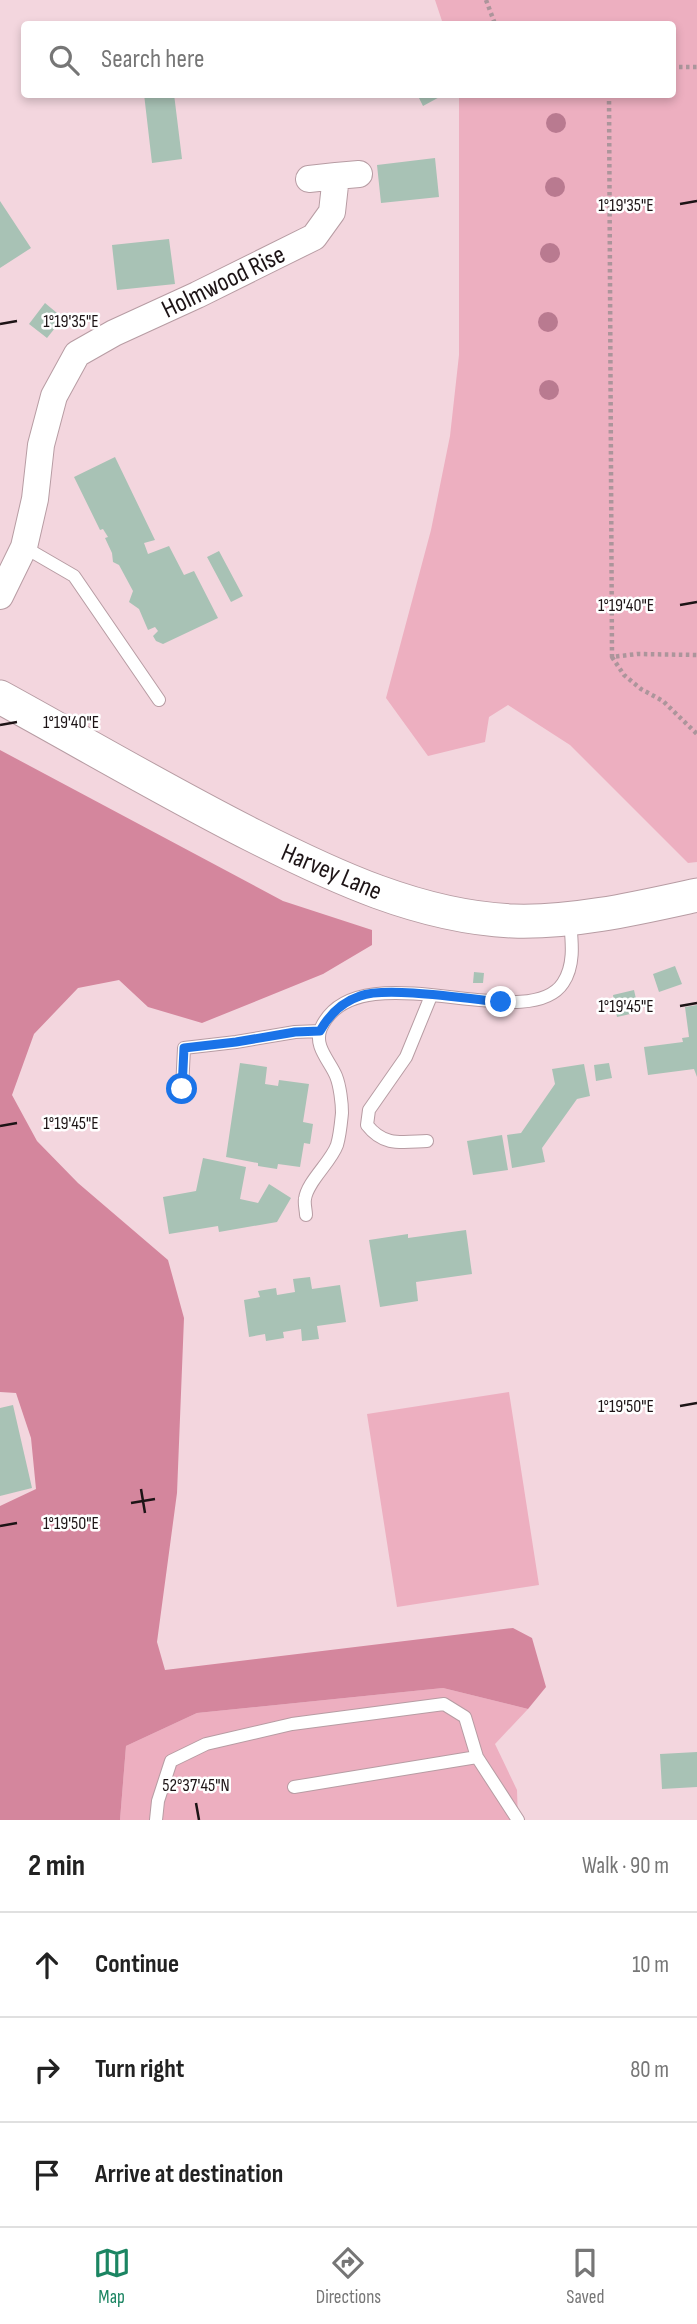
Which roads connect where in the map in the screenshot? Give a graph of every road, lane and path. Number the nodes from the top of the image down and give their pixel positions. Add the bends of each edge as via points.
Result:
1 (486, 0) edge
2 (494, 21) edge
3 (676, 66) edge
4 (697, 67) edge
5 (609, 98) edge
6 (309, 179) dead end
7 (24, 547) junction
8 (0, 596) edge
9 (697, 655) edge
10 (612, 657) junction
11 (0, 697) edge
12 (159, 700) dead end
13 (697, 734) edge
14 (697, 895) edge
15 (570, 918) junction
16 (431, 996) junction
17 (320, 1031) junction
18 (182, 1089) dead end
19 (427, 1141) dead end
20 (306, 1215) dead end
21 (477, 1757) junction
22 (294, 1787) dead end
23 (514, 1819) edge
24 (156, 1820) edge

1 - 2 path
3 - 4 path
5 - 10 path
6 - 7 street, Holmwood Rise via 347,175 332,212 314,237 77,354 54,396
7 - 8 street, Holmwood Rise
7 - 12 lane via 74,576
9 - 10 path
10 - 13 path via 624,675 663,701
11 - 15 street, Harvey Lane via 316,867 394,897 460,915 514,921
14 - 15 street, Harvey Lane
15 - 16 lane via 571,966 562,985 546,998 501,1002
16 - 17 lane via 362,995 343,1004
16 - 19 lane via 406,1058 369,1110 367,1125 388,1142
17 - 18 lane via 184,1048
17 - 20 lane via 321,1051 336,1077 342,1110 337,1145 305,1198
21 - 22 lane
21 - 23 lane
21 - 24 lane via 465,1717 444,1704 292,1724 206,1744 172,1761

